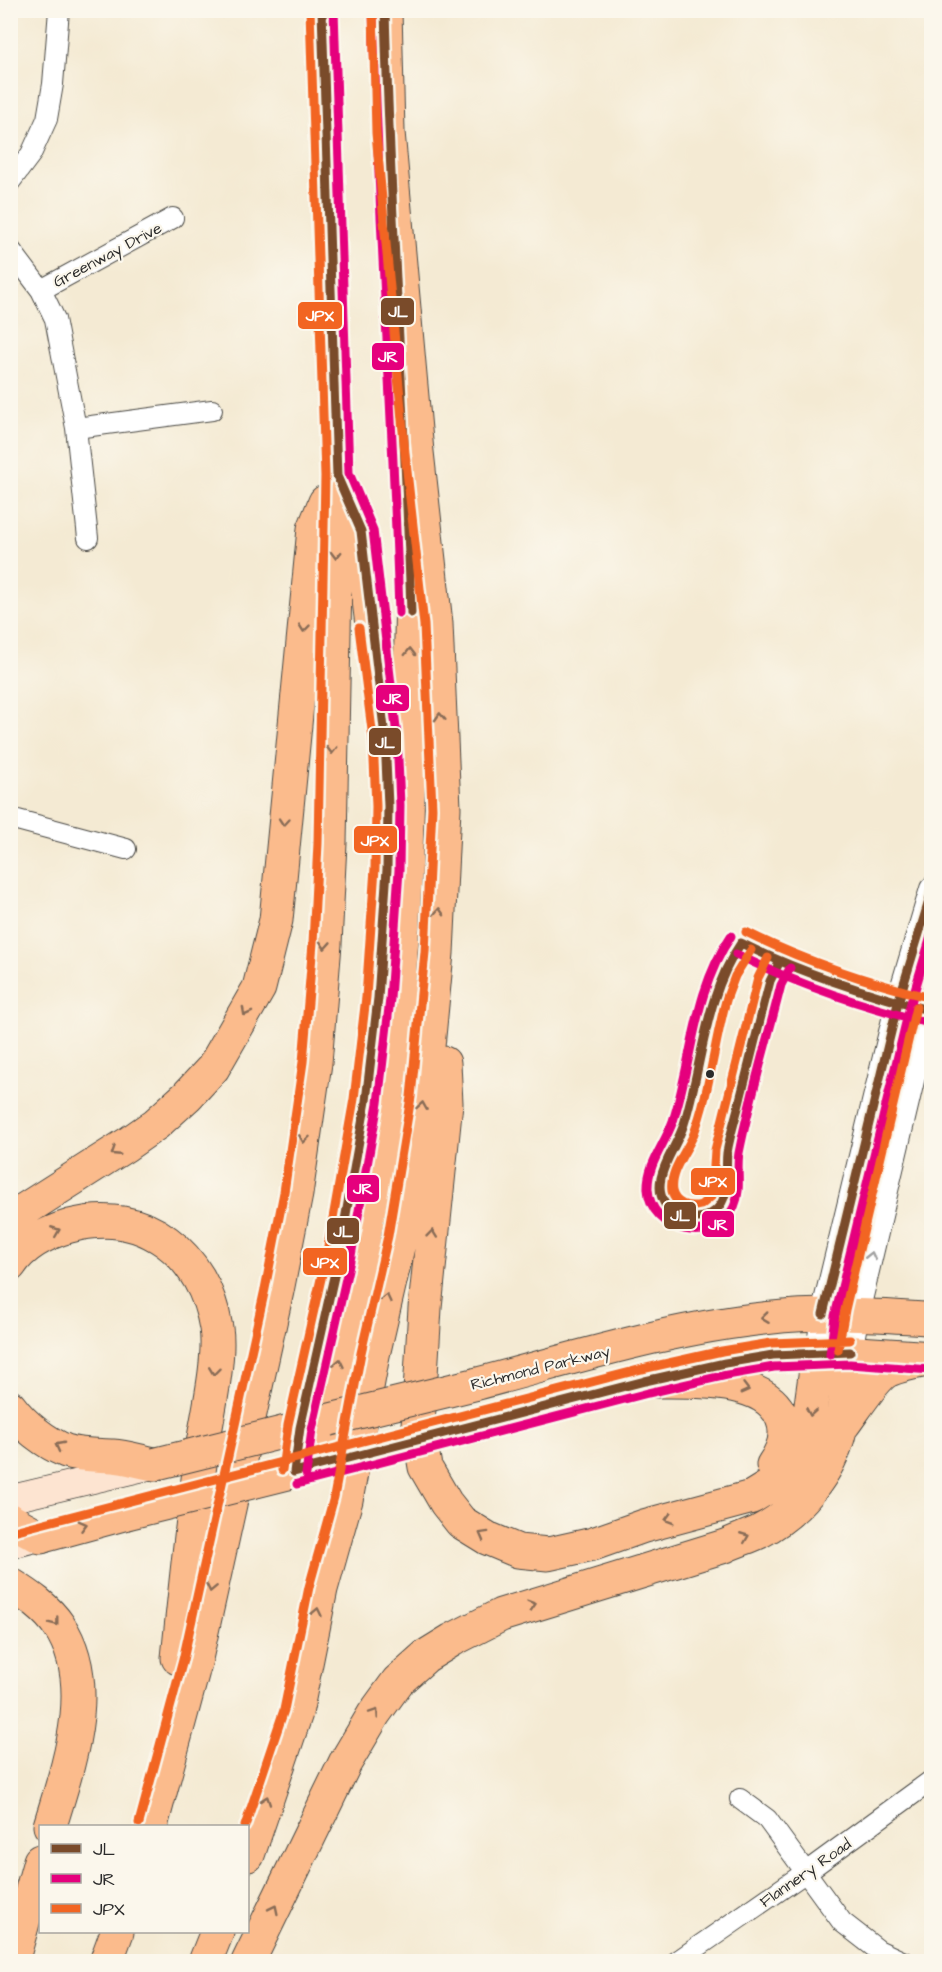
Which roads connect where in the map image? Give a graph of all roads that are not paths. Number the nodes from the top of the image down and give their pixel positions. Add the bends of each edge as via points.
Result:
1 (59, 10) edge
2 (322, 10) edge
3 (385, 10) edge
4 (388, 132) junction
5 (10, 182) edge
6 (173, 218) dead end
7 (10, 249) edge
8 (41, 290) junction
9 (212, 410) dead end
10 (76, 428) junction
11 (337, 473) junction
12 (88, 538) dead end
13 (10, 818) edge
14 (126, 849) dead end
15 (932, 889) edge
16 (437, 953) junction
17 (932, 996) edge
18 (10, 1219) edge
19 (350, 1254) junction
20 (10, 1265) edge
21 (857, 1313) junction
22 (824, 1314) junction
23 (932, 1319) edge
24 (850, 1352) junction
25 (818, 1354) junction
26 (932, 1358) edge
27 (645, 1381) junction
28 (10, 1407) edge
29 (314, 1424) junction
30 (840, 1429) junction
31 (155, 1464) junction
32 (308, 1469) junction
33 (10, 1499) edge
34 (729, 1502) junction
35 (10, 1520) edge
36 (26, 1541) edge
37 (10, 1584) edge
38 (165, 1777) junction
39 (932, 1780) edge
40 (740, 1799) dead end
41 (51, 1825) edge
42 (152, 1825) edge
43 (249, 1852) edge
44 (39, 1865) edge
45 (806, 1872) junction
46 (117, 1933) edge
47 (217, 1933) edge
48 (12, 1962) edge
49 (106, 1962) edge
50 (205, 1962) edge
51 (248, 1962) edge
52 (676, 1962) edge
53 (904, 1962) edge

1 - 5 street via 47,119 31,154
2 - 11 highway
3 - 4 highway
16 -> 4 highway via 444,808 436,624
19 -> 4 highway via 387,1098 405,865 412,591
6 - 8 street, Greenway Drive
7 - 8 street, Greenway Drive
8 - 10 street, Greenway Drive via 55,319
9 - 10 street
10 - 12 street, Greenway Drive
11 -> 18 highway via 314,529 276,920 259,988 213,1068 187,1096 126,1145
11 - 19 highway via 361,531 385,737 388,806 378,998
11 -> 38 highway via 330,843 315,1063 277,1291 195,1663
13 - 14 street
15 - 22 street via 898,1003
34 -> 16 highway via 593,1544 548,1554 518,1551 461,1522 425,1467 418,1425 425,1308 446,1103
43 -> 16 highway via 296,1713 321,1589 346,1500 400,1238 423,1099
21 -> 17 street
19 - 29 highway
20 -> 38 highway via 34,1241 58,1229 98,1220 118,1221 138,1226 174,1246 189,1262 211,1304 216,1330 215,1364 191,1528
21 - 22 highway, Richmond Parkway
21 - 23 highway, Richmond Parkway
21 - 24 street
22 - 25 street
22 -> 29 highway, Richmond Parkway, bridge via 717,1325
24 - 25 highway
24 - 26 highway
24 - 30 highway
25 - 27 highway via 773,1354
25 -> 34 highway via 807,1434 796,1461 778,1481 752,1497
26 - 30 highway via 887,1370
27 - 32 highway, bridge
27 -> 34 highway via 722,1383 759,1393 778,1406 786,1427 782,1452 770,1471
31 -> 28 highway via 65,1450 39,1435
29 - 31 highway, Richmond Parkway, bridge
29 - 32 highway
51 -> 30 highway via 345,1763 398,1681 426,1656 501,1615 760,1532 815,1485
31 - 33 main road
36 -> 32 highway, bridge
35 - 36 highway
37 -> 41 highway via 42,1606 60,1626 77,1678 78,1704 70,1757
38 - 42 highway
39 - 45 street, Flannery Road
40 - 45 street via 767,1819
44 - 48 highway
45 - 52 street, Flannery Road
45 - 53 street via 842,1922 878,1950
46 - 49 highway
47 - 50 highway

